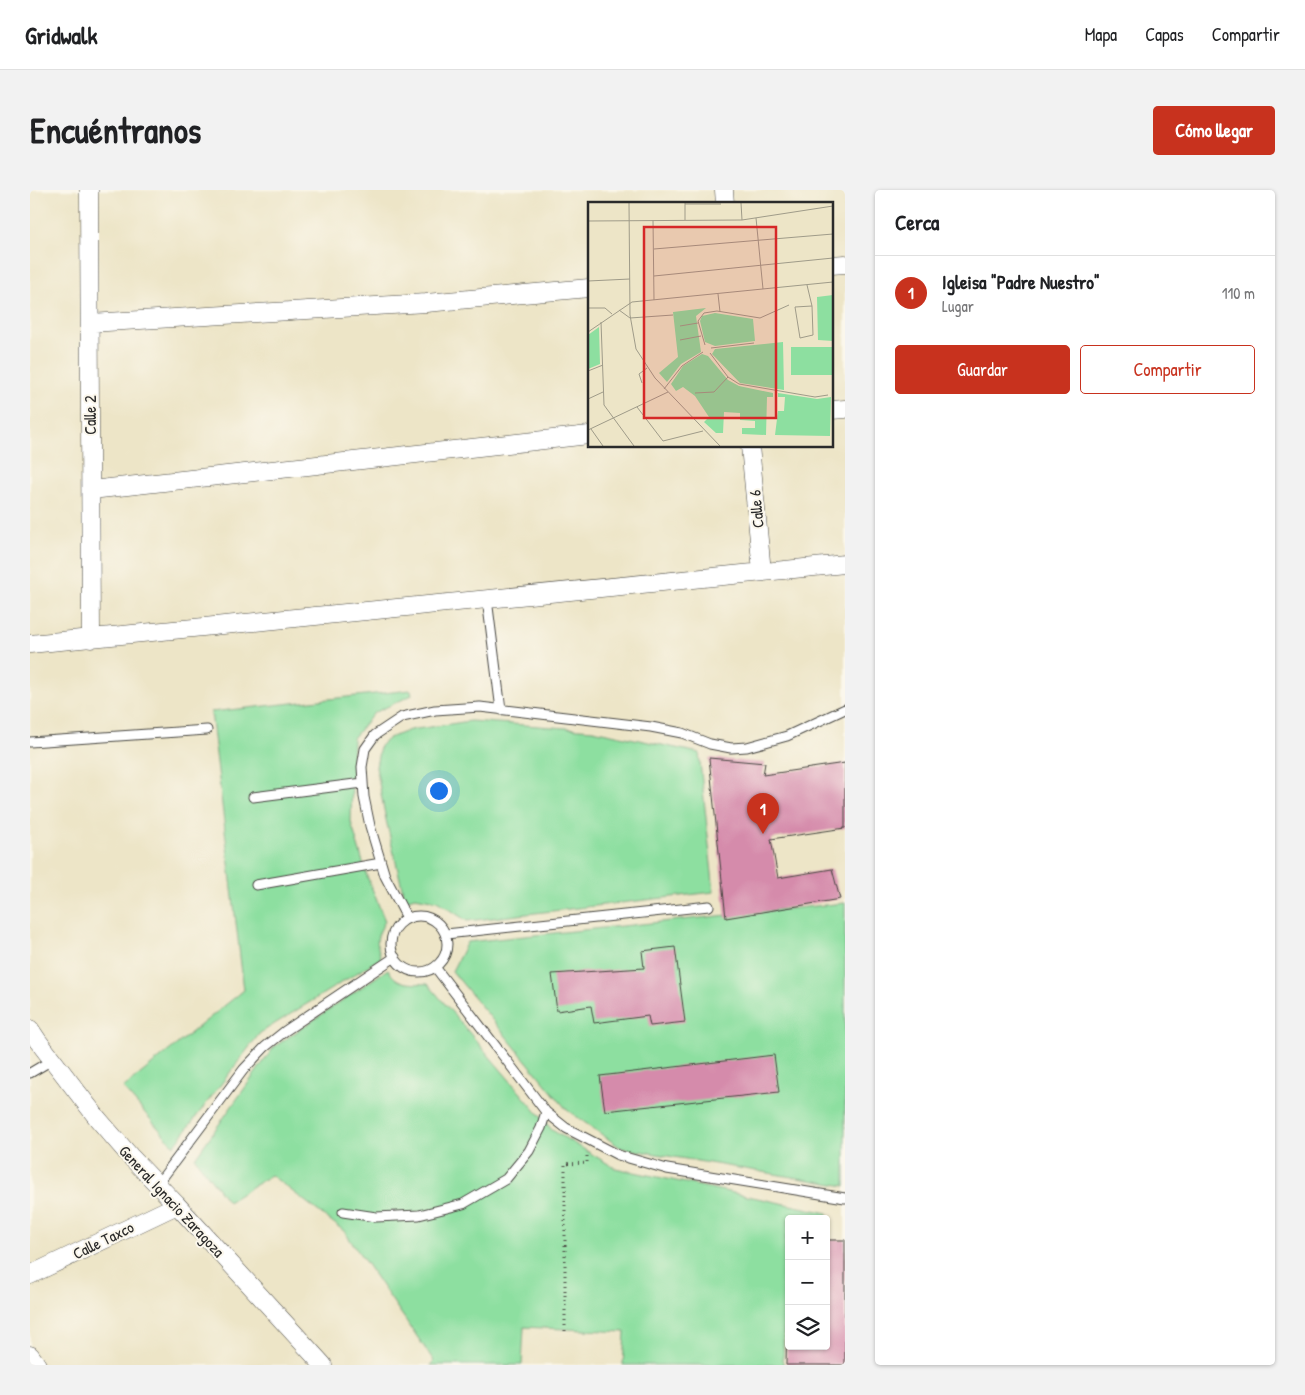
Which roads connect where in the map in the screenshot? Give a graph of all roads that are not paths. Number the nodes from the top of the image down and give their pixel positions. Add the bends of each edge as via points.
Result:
1 (89, 190) edge
2 (845, 264) edge
3 (832, 265) edge
4 (588, 288) edge
5 (90, 323) junction
6 (845, 409) edge
7 (832, 410) edge
8 (588, 435) edge
9 (750, 448) edge
10 (90, 490) junction
11 (845, 564) edge
12 (762, 572) junction
13 (487, 599) junction
14 (91, 639) junction
15 (30, 644) edge
16 (845, 709) edge
17 (501, 710) junction
18 (207, 730) dead end
19 (30, 742) edge
20 (363, 783) junction
21 (253, 797) dead end
22 (381, 863) junction
23 (256, 885) dead end
24 (710, 906) dead end
25 (407, 918) junction
26 (446, 934) junction
27 (395, 958) junction
28 (435, 967) junction
29 (30, 1029) edge
30 (52, 1060) junction
31 (30, 1074) edge
32 (546, 1112) junction
33 (157, 1185) junction
34 (845, 1198) edge
35 (177, 1205) junction
36 (343, 1212) dead end
37 (30, 1276) edge
38 (30, 1355) edge
39 (37, 1365) edge
40 (323, 1365) edge

1 - 5 street, Calle 2
2 - 3 street
4 - 5 street via 426,303
5 - 10 street, Calle 2
6 - 7 street
8 - 10 street
9 - 12 street, Calle 6
10 - 14 street, Calle 2
11 - 12 street
12 - 13 street
13 - 14 street
13 - 17 lane
14 - 15 street
16 - 17 lane via 787,736 731,748 651,727
17 - 20 lane via 480,707 435,710 402,717 375,735 365,749
18 - 19 lane
20 - 21 lane
20 - 22 lane via 370,826
22 - 23 lane
22 - 25 lane
24 - 26 lane
25 - 26 lane via 425,916 441,926
25 - 27 lane via 399,924 391,940
26 - 28 lane via 446,952
27 - 28 lane via 417,972
27 - 33 lane via 265,1047 244,1069
28 - 32 lane
29 - 30 street, General Ignacio Zaragoza
30 - 31 lane
30 - 33 street, General Ignacio Zaragoza via 98,1119
32 - 34 lane via 566,1128 618,1155 667,1168
32 - 36 lane via 528,1151 506,1179 463,1204 419,1215 376,1217
33 - 35 street, General Ignacio Zaragoza
35 - 37 street, Calle Taxco
35 - 40 street, General Ignacio Zaragoza
38 - 39 street

